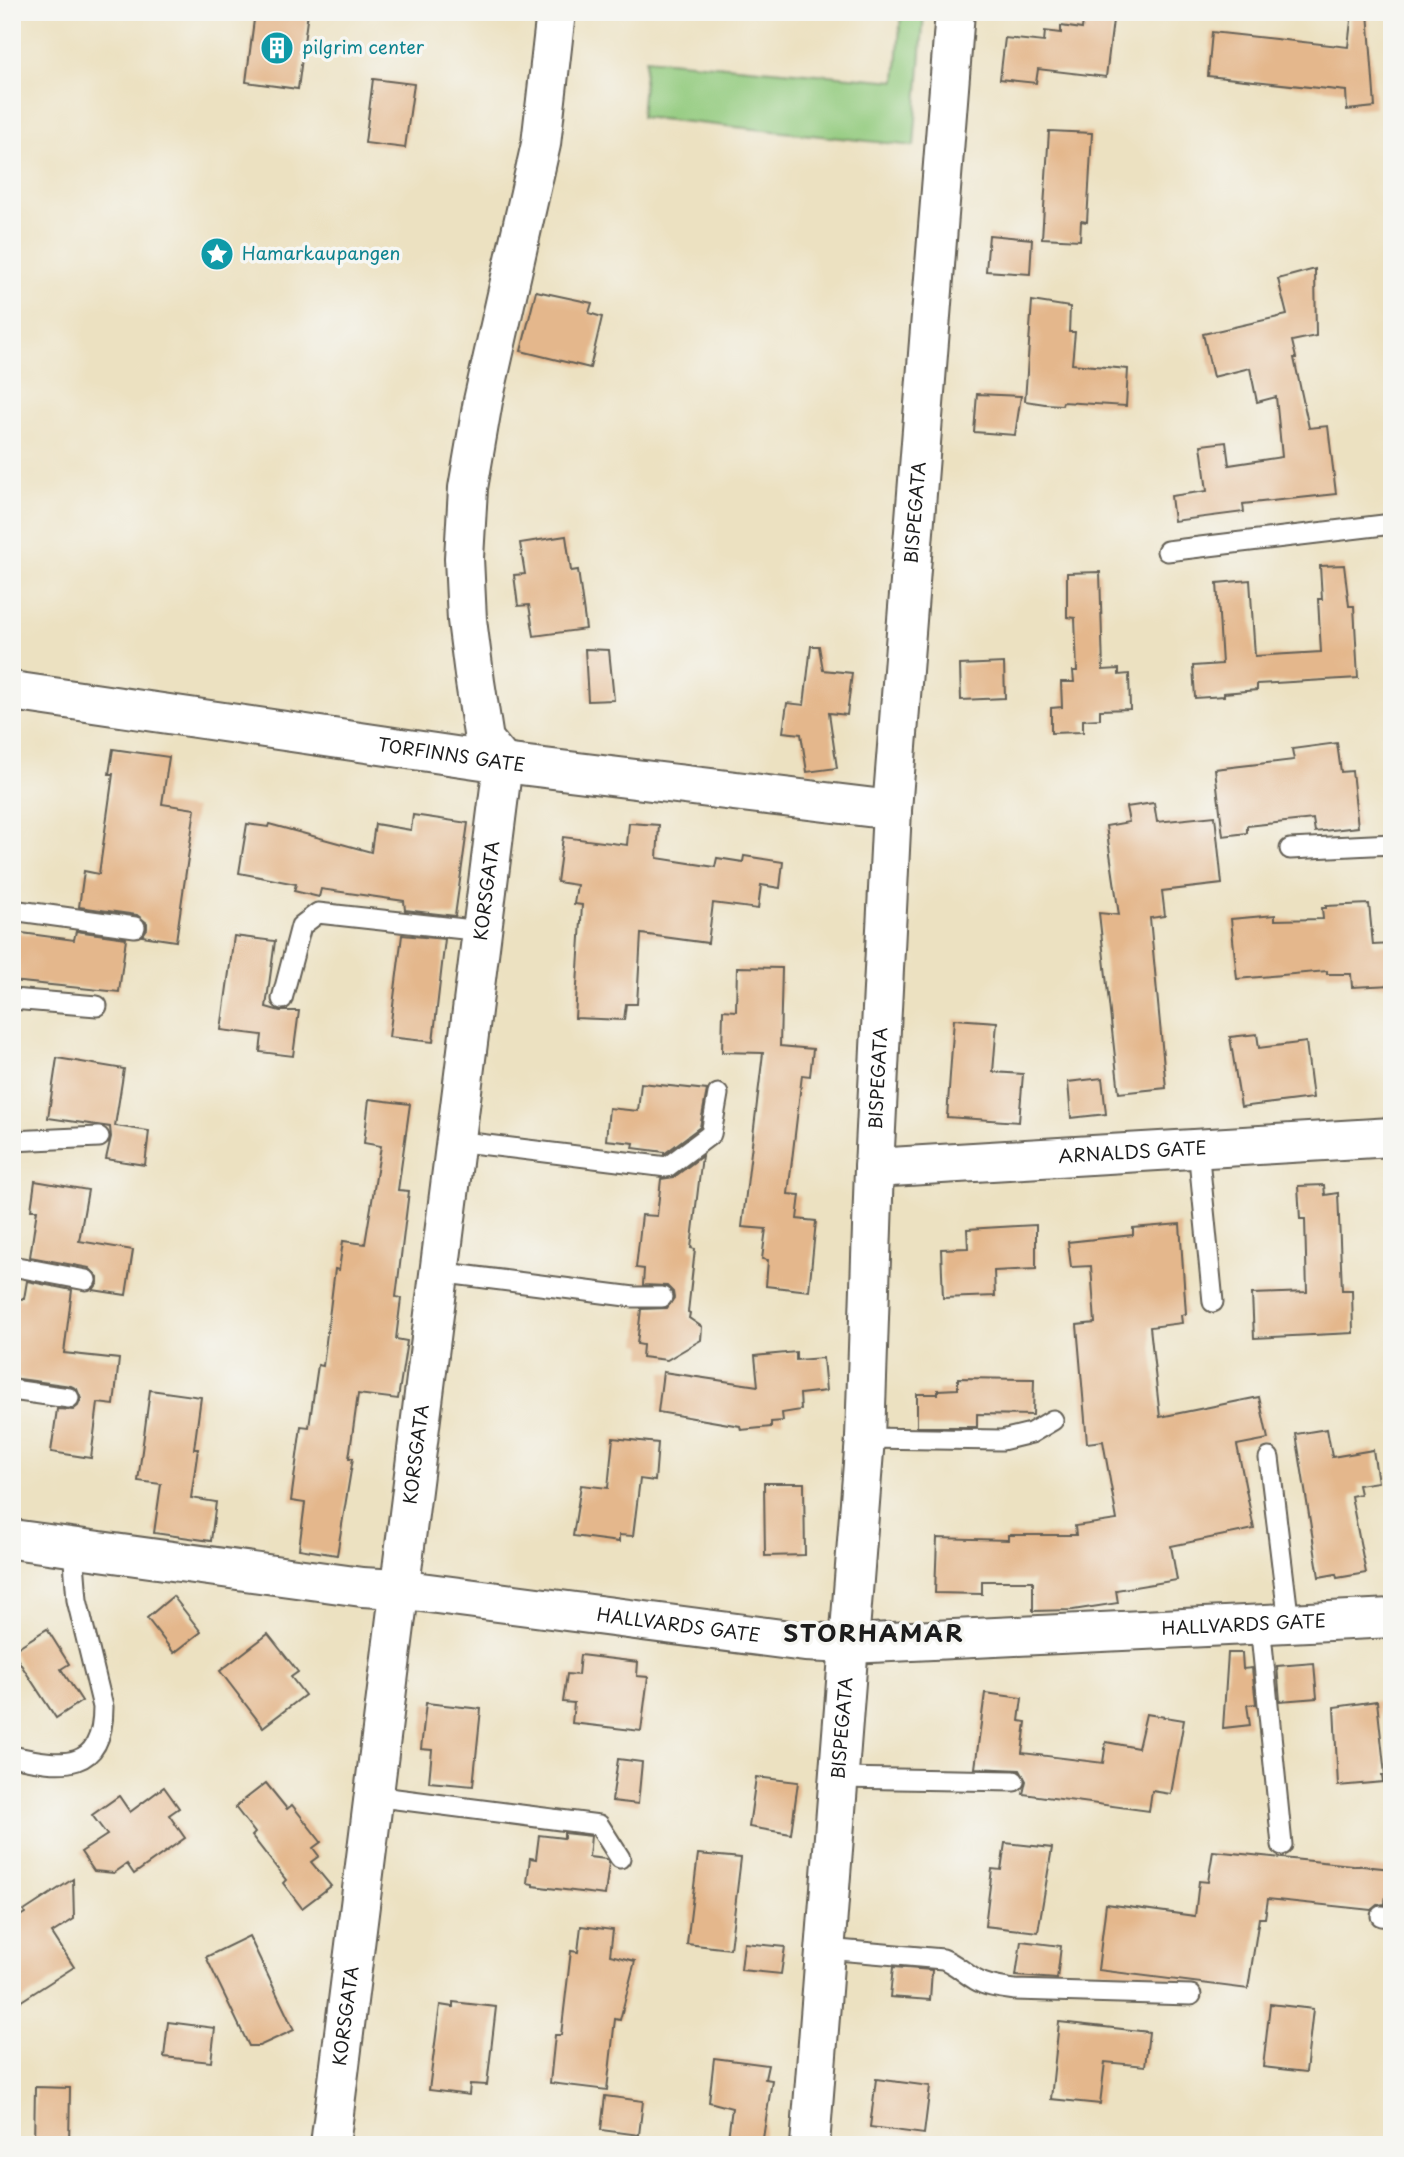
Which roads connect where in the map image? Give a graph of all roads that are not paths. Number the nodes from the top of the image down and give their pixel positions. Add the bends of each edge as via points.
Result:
1 (556, 12) edge
2 (955, 12) edge
3 (1392, 524) edge
4 (1167, 551) dead end
5 (12, 691) edge
6 (503, 763) junction
7 (892, 810) junction
8 (1392, 844) edge
9 (1290, 849) dead end
10 (12, 910) edge
11 (135, 927) dead end
12 (482, 931) junction
13 (12, 999) edge
14 (282, 999) dead end
15 (97, 1006) dead end
16 (718, 1094) dead end
17 (99, 1137) dead end
18 (1392, 1137) edge
19 (12, 1141) edge
20 (455, 1141) junction
21 (1198, 1148) junction
22 (874, 1168) junction
23 (12, 1266) edge
24 (438, 1272) junction
25 (86, 1280) dead end
26 (662, 1297) dead end
27 (1213, 1302) dead end
28 (12, 1390) edge
29 (69, 1398) dead end
30 (1053, 1420) dead end
31 (865, 1438) junction
32 (1269, 1458) dead end
33 (12, 1539) edge
34 (73, 1548) junction
35 (398, 1589) junction
36 (1392, 1618) edge
37 (1275, 1624) junction
38 (850, 1644) junction
39 (12, 1756) edge
40 (839, 1778) junction
41 (1014, 1782) dead end
42 (373, 1796) junction
43 (1282, 1845) dead end
44 (620, 1858) dead end
45 (826, 1949) junction
46 (1191, 1995) dead end
47 (330, 2145) edge
48 (810, 2145) edge

1 - 6 street via 541,144 468,488 467,620 485,740
2 - 7 street, BISPEGATA
3 - 4 lane
5 - 6 street, TORFINNS GATE
6 - 7 street, TORFINNS GATE
6 - 12 street, KORSGATA
7 - 22 street, BISPEGATA
8 - 9 lane
10 - 11 lane
12 - 14 lane via 318,913 301,926
12 - 20 street, KORSGATA
13 - 15 lane
16 - 20 lane via 711,1134 667,1167
17 - 19 lane
18 - 21 street, ARNALDS GATE
20 - 24 street, KORSGATA
21 - 22 street, ARNALDS GATE
21 - 27 lane
22 - 31 street, BISPEGATA
23 - 25 lane
24 - 26 lane
24 - 35 street, KORSGATA
28 - 29 lane
30 - 31 lane via 1031,1433 1002,1440
31 - 38 street, BISPEGATA
32 - 37 lane
33 - 34 street, HALLVARDS GATE
34 - 35 street, HALLVARDS GATE
34 - 39 lane via 74,1578 103,1724 94,1750 76,1762 48,1764
35 - 38 street, HALLVARDS GATE
35 - 42 street, KORSGATA
36 - 37 street, HALLVARDS GATE
37 - 38 street, HALLVARDS GATE
37 - 43 lane
38 - 40 street, BISPEGATA
40 - 41 lane
40 - 45 street, BISPEGATA
42 - 44 lane via 598,1825
42 - 47 street, KORSGATA
45 - 46 lane via 943,1959 977,1981 1014,1990
45 - 48 street, BISPEGATA

